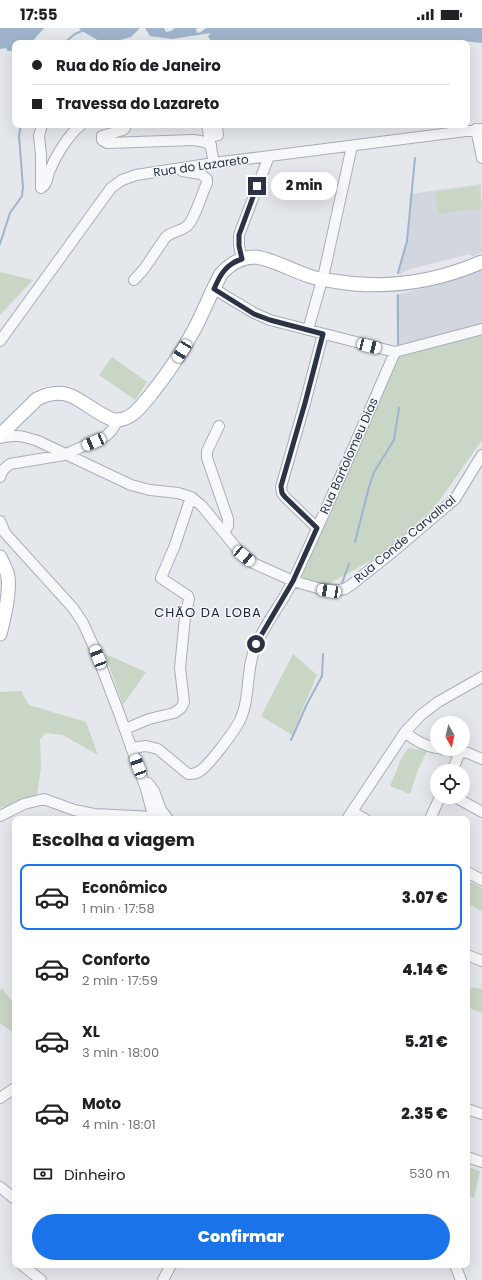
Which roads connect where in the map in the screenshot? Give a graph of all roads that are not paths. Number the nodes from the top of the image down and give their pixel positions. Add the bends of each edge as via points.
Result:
1 (41, 128) edge
2 (77, 128) edge
3 (125, 128) edge
4 (208, 128) edge
5 (217, 128) edge
6 (479, 129) edge
7 (210, 141) junction
8 (352, 146) junction
9 (268, 156) junction
10 (482, 158) edge
11 (214, 163) junction
12 (171, 170) junction
13 (242, 259) junction
14 (482, 262) edge
15 (322, 279) junction
16 (134, 280) dead end
17 (214, 289) junction
18 (482, 329) edge
19 (308, 330) junction
20 (323, 334) junction
21 (0, 341) edge
22 (396, 352) junction
23 (118, 420) junction
24 (14, 421) junction
25 (220, 426) dead end
26 (18, 435) junction
27 (0, 437) edge
28 (64, 454) junction
29 (482, 455) edge
30 (0, 477) edge
31 (190, 497) junction
32 (0, 521) edge
33 (317, 528) junction
34 (224, 532) junction
35 (0, 557) edge
36 (293, 581) junction
37 (0, 634) edge
38 (482, 677) edge
39 (125, 729) junction
40 (405, 732) junction
41 (430, 746) edge
42 (131, 748) junction
43 (470, 754) edge
44 (482, 760) edge
45 (140, 773) junction
46 (437, 804) edge
47 (468, 804) edge
48 (482, 812) edge
49 (0, 816) edge
50 (124, 816) edge
51 (153, 816) edge
52 (166, 816) edge
53 (349, 816) edge
54 (431, 816) edge
55 (470, 874) edge
56 (482, 880) edge
57 (470, 956) edge
58 (482, 961) edge
59 (12, 1090) edge
60 (0, 1098) edge
61 (470, 1110) edge
62 (482, 1114) edge
63 (470, 1158) edge
64 (482, 1162) edge
65 (0, 1187) edge
66 (12, 1197) edge
67 (26, 1268) edge
68 (169, 1268) edge
69 (456, 1268) edge
70 (41, 1280) edge
71 (163, 1280) edge
72 (461, 1280) edge

1 - 2 street via 39,136 41,188 46,184 50,170 69,136
3 - 7 street via 102,136 103,142
4 - 7 street
5 - 7 street via 218,135
6 - 8 street, Rua do Lazareto
6 - 10 street
7 - 11 street
8 - 9 street, Rua do Lazareto
8 - 15 street
9 - 11 street, Rua do Lazareto
9 - 13 street via 239,235
11 - 12 street, Rua do Lazareto
12 - 16 street via 202,174 206,183 189,224 169,234
12 - 21 street, Rua do Lazareto via 136,175 122,180 111,188
13 - 15 main road via 262,258 310,277
13 - 17 main road via 226,268
14 - 15 main road via 441,277 412,282 354,284
15 - 19 street
17 - 19 street via 254,314
17 - 23 main road via 172,368 139,410 130,417
18 - 22 street
19 - 20 street
20 - 22 street
20 - 33 street via 281,486 285,497
22 - 33 street, Rua Bartolomeu Dias
23 - 24 main road via 73,396 60,393 37,399
23 - 28 street via 106,436
24 - 26 street
24 - 27 main road
25 - 34 street via 207,458 228,519 228,526
26 - 27 street, Rua Conde Carvalhal
26 - 28 street, Rua Conde Carvalhal via 38,441
28 - 30 street via 10,464
28 - 31 street, Rua Conde Carvalhal via 131,486
29 - 36 street, Rua Conde Carvalhal via 455,499 345,589 329,591
31 - 34 street, Rua Conde Carvalhal via 202,506
31 - 39 street via 175,545 161,578 189,599 180,668 184,702 174,713 149,719
32 - 39 street via 5,533 73,608 83,623
33 - 36 street, Rua Bartolomeu Dias
34 - 36 street, Rua Conde Carvalhal via 238,550 253,563
35 - 37 main road via 8,578 8,589
36 - 42 street, Rua Bartolomeu Dias via 256,644 249,666 244,711 239,722 206,766 199,772 188,774 158,749 146,746
38 - 40 street via 438,702
39 - 42 street
40 - 41 street via 414,740
40 - 53 street
42 - 45 street
43 - 44 street
45 - 51 street
45 - 52 street via 154,791
46 - 54 street
47 - 48 street
49 - 50 street via 24,804 44,799 74,810
55 - 56 street
57 - 58 street
59 - 60 street
61 - 62 street
63 - 64 street
65 - 66 street
67 - 70 street
68 - 71 street
69 - 72 street

